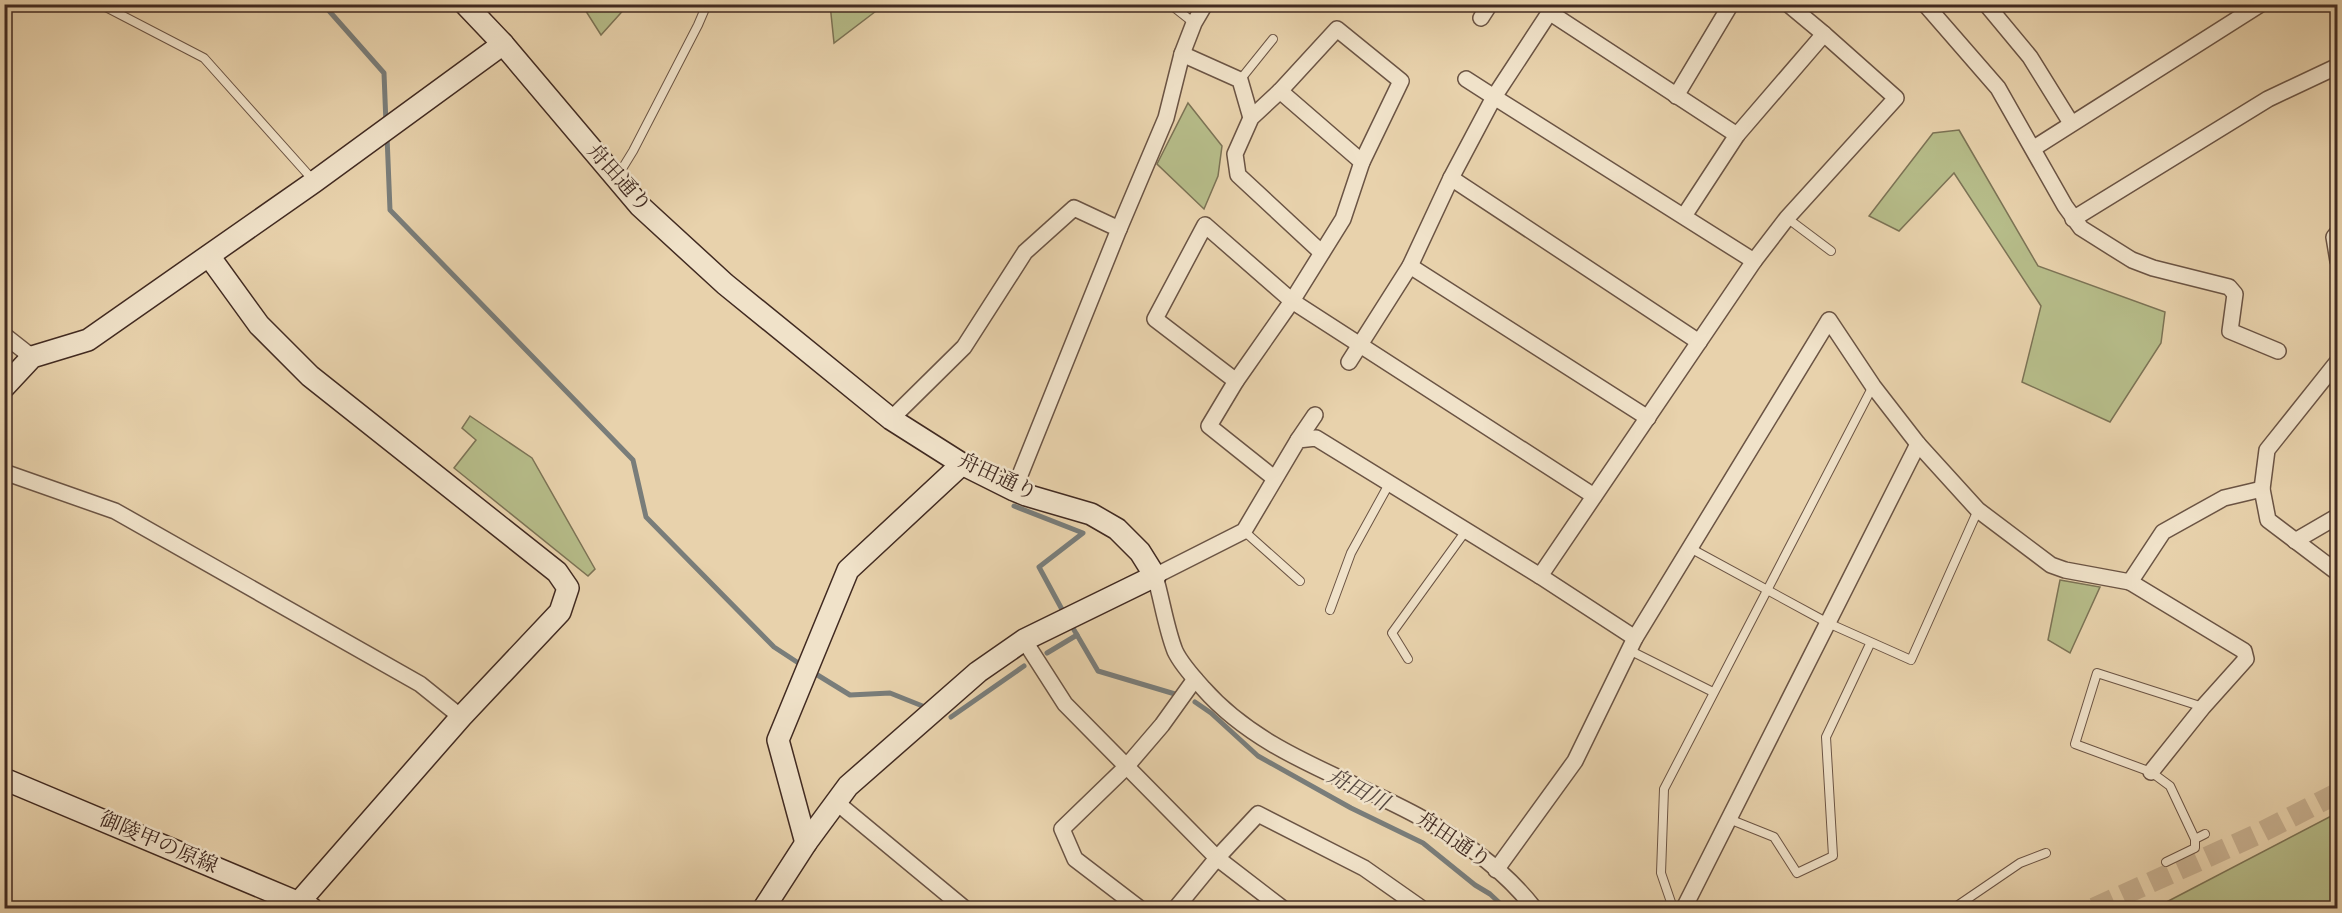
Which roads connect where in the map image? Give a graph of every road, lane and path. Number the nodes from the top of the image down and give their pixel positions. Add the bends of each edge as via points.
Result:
1 (100, 4) edge
2 (465, 4) edge
3 (707, 4) edge
4 (1170, 4) edge
5 (1490, 4) edge
6 (1731, 4) edge
7 (1788, 4) edge
8 (1924, 4) edge
9 (1986, 4) edge
10 (2261, 4) edge
11 (1204, 6) dead end
12 (1552, 8) edge
13 (1481, 18) dead end
14 (1194, 23) junction
15 (1824, 34) junction
16 (1272, 39) dead end
17 (503, 44) junction
18 (1182, 54) junction
19 (2337, 66) edge
20 (1466, 79) dead end
21 (1240, 80) junction
22 (1280, 91) junction
23 (1676, 96) junction
24 (1494, 97) junction
25 (1251, 118) junction
26 (2071, 123) junction
27 (1737, 135) junction
28 (2034, 148) junction
29 (1362, 162) junction
30 (616, 178) junction
31 (1451, 178) junction
32 (314, 182) junction
33 (1684, 216) junction
34 (1787, 219) junction
35 (2073, 219) junction
36 (1119, 229) junction
37 (2337, 232) edge
38 (1831, 251) dead end
39 (1322, 253) junction
40 (209, 256) junction
41 (1754, 261) junction
42 (2337, 261) edge
43 (1410, 266) junction
44 (1292, 302) junction
45 (4, 335) edge
46 (1699, 342) junction
47 (1360, 344) junction
48 (2278, 351) dead end
49 (32, 357) junction
50 (2337, 361) edge
51 (1349, 362) dead end
52 (1236, 381) junction
53 (1873, 386) junction
54 (4, 387) edge
55 (1315, 415) dead end
56 (1648, 418) junction
57 (891, 419) junction
58 (1298, 440) junction
59 (1918, 444) junction
60 (962, 464) junction
61 (4, 472) edge
62 (1274, 478) junction
63 (1389, 484) junction
64 (1014, 489) junction
65 (2262, 489) junction
66 (1594, 496) junction
67 (1978, 510) junction
68 (2337, 516) edge
69 (1244, 531) junction
70 (1465, 532) junction
71 (2295, 541) junction
72 (1690, 548) junction
73 (2337, 573) edge
74 (1155, 576) junction
75 (1540, 576) junction
76 (1300, 581) dead end
77 (2130, 582) junction
78 (1766, 590) junction
79 (1330, 610) dead end
80 (1828, 623) junction
81 (1024, 640) junction
82 (1632, 644) junction
83 (1870, 644) junction
84 (1408, 659) dead end
85 (1195, 679) junction
86 (1713, 693) junction
87 (2203, 707) junction
88 (462, 717) junction
89 (1125, 767) junction
90 (2151, 772) junction
91 (4, 779) edge
92 (836, 802) junction
93 (1729, 819) junction
94 (2205, 834) dead end
95 (2195, 839) junction
96 (807, 843) junction
97 (2046, 853) dead end
98 (1217, 858) junction
99 (2166, 862) dead end
100 (1496, 870) junction
101 (301, 907) edge
102 (764, 909) edge
103 (964, 909) edge
104 (1139, 909) edge
105 (1176, 909) edge
106 (1282, 909) edge
107 (1421, 909) edge
108 (1534, 909) edge
109 (1673, 909) edge
110 (1684, 909) edge
111 (1954, 909) edge

1 - 32 lane via 204,58
2 - 17 street, 舟田通り
3 - 30 lane
4 - 14 lane
5 - 13 street
6 - 23 street
7 - 15 street
8 - 28 street via 1998,88
9 - 26 street via 2030,57
10 - 26 street
11 - 14 street
12 - 23 street
12 - 24 street
14 - 18 street
15 - 27 street
15 - 34 street via 1896,98
16 - 21 lane
17 - 30 street, 舟田通り
17 - 32 street
18 - 21 street
18 - 36 street via 1166,118
19 - 35 street via 2268,99
20 - 24 street
21 - 25 street
22 - 25 street
22 - 29 street
22 - 29 street via 1337,29 1401,81
23 - 27 street
24 - 31 street
24 - 33 street
25 - 39 street via 1235,154 1238,175
26 - 28 street
27 - 33 street
28 - 35 street
29 - 39 street via 1343,219
30 - 57 street, 舟田通り via 640,206 725,284
31 - 43 street
31 - 46 street
32 - 40 street
33 - 41 street
34 - 38 lane
34 - 41 street
35 - 48 street via 2132,260 2229,287 2235,294 2230,331
36 - 57 street via 1074,208 1025,252 964,347
36 - 64 street
37 - 42 street
39 - 44 street
40 - 49 street via 88,340
40 - 88 street via 259,325 310,376 557,572 568,588 560,612
41 - 46 street
43 - 47 street
43 - 56 street
44 - 47 street
44 - 52 street
44 - 52 street via 1205,225 1155,320
45 - 49 street
46 - 56 street
47 - 51 street
47 - 66 street
49 - 54 street
50 - 65 street via 2267,450
52 - 62 street via 1209,426
53 - 59 street
53 - 72 street via 1829,320
53 - 78 lane
55 - 58 street
56 - 66 street
57 - 60 street, 舟田通り
58 - 62 street
58 - 63 street via 1316,438
59 - 67 street
59 - 80 street
60 - 64 street, 舟田通り
60 - 96 street via 848,570 778,740
61 - 88 street via 116,511 420,684
62 - 69 street
63 - 70 street
63 - 79 lane via 1351,553
64 - 74 street, 舟田通り via 1091,514 1118,528
65 - 71 street via 2268,519
65 - 77 street via 2223,498 2163,532
66 - 75 street
67 - 77 street via 2051,565
67 - 83 lane via 1911,660
68 - 71 street
69 - 74 street
69 - 76 lane
70 - 75 street
70 - 84 lane via 1392,633
71 - 73 street
72 - 78 lane
72 - 82 street
74 - 81 street
74 - 85 street, 舟田通り via 1176,652
75 - 82 street
77 - 87 street via 2244,651 2246,659
78 - 80 lane
78 - 86 lane
80 - 83 lane
80 - 93 street
81 - 89 street via 1065,704
81 - 92 street via 978,672 848,786
82 - 86 lane
82 - 100 street via 1575,761
83 - 93 lane via 1826,737 1833,856 1797,873 1774,837
85 - 89 street
85 - 100 street, 舟田通り via 1222,710 1262,740 1425,820
86 - 109 lane via 1664,789 1661,873
87 - 90 street
87 - 90 lane via 2097,673 2074,744
88 - 101 street
89 - 98 street
89 - 104 street via 1062,829 1075,860
90 - 95 lane via 2170,786
91 - 101 street, 御陵甲の原線
92 - 96 street
92 - 103 street
93 - 110 street
94 - 95 lane
95 - 99 lane via 2194,848
96 - 102 street
97 - 111 lane via 2020,863
98 - 105 street
98 - 106 street
98 - 107 street via 1258,814 1364,868
100 - 108 street, 舟田通り

